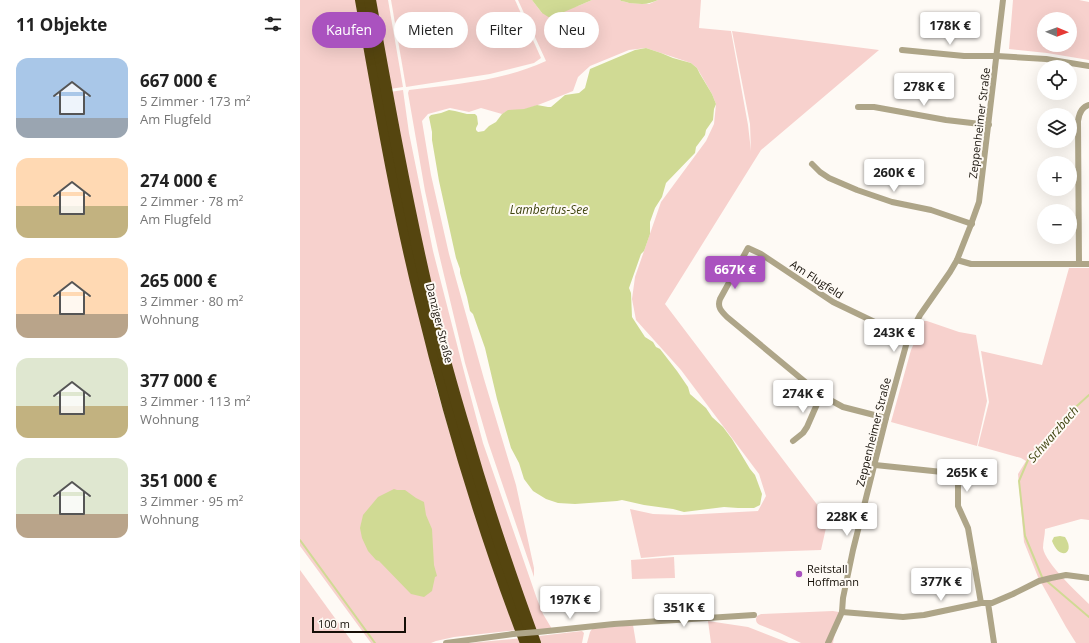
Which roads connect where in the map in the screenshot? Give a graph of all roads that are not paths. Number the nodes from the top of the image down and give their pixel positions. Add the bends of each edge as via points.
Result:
1 (361, 0) edge
2 (370, 0) edge
3 (1003, 0) edge
4 (902, 50) dead end
5 (997, 56) junction
6 (1089, 66) edge
7 (1089, 106) edge
8 (858, 107) dead end
9 (989, 125) junction
10 (812, 164) dead end
11 (972, 224) junction
12 (957, 260) junction
13 (1079, 264) junction
14 (1089, 264) edge
15 (908, 338) junction
16 (821, 395) junction
17 (886, 418) junction
18 (792, 441) dead end
19 (875, 465) junction
20 (1089, 578) edge
21 (980, 603) junction
22 (988, 603) junction
23 (842, 612) junction
24 (754, 615) dead end
25 (537, 638) edge
26 (446, 643) edge
27 (526, 643) edge
28 (828, 643) edge
29 (994, 643) edge

1 - 27 highway, Danziger Straße via 401,215 422,308 477,501
2 - 25 highway, Danziger Straße via 407,197 451,386 504,556
3 - 5 street, Zeppenheimer Straße
4 - 5 street via 964,56
5 - 6 street via 1046,59
5 - 9 street, Zeppenheimer Straße
7 - 13 street via 1079,113 1078,121
8 - 9 street via 874,107
9 - 11 street, Zeppenheimer Straße via 981,192
10 - 11 street via 829,178 857,190
11 - 12 street, Zeppenheimer Straße
12 - 13 street via 971,264
12 - 15 street, Zeppenheimer Straße via 920,315
13 - 14 street
15 - 16 street, Am Flugfeld via 833,302 748,248 720,299 719,308 726,317
15 - 17 street, Zeppenheimer Straße
16 - 17 street, Am Flugfeld via 843,407
16 - 18 street via 807,427
17 - 19 street, Zeppenheimer Straße
19 - 21 street via 952,473 956,476 958,506 968,528
19 - 23 street, Zeppenheimer Straße via 853,550
20 - 22 street via 1066,575 1051,578
21 - 22 street
21 - 23 street via 903,617
22 - 29 street
23 - 28 street, Zeppenheimer Straße
24 - 25 street via 614,624
25 - 26 street, bridge via 513,634

